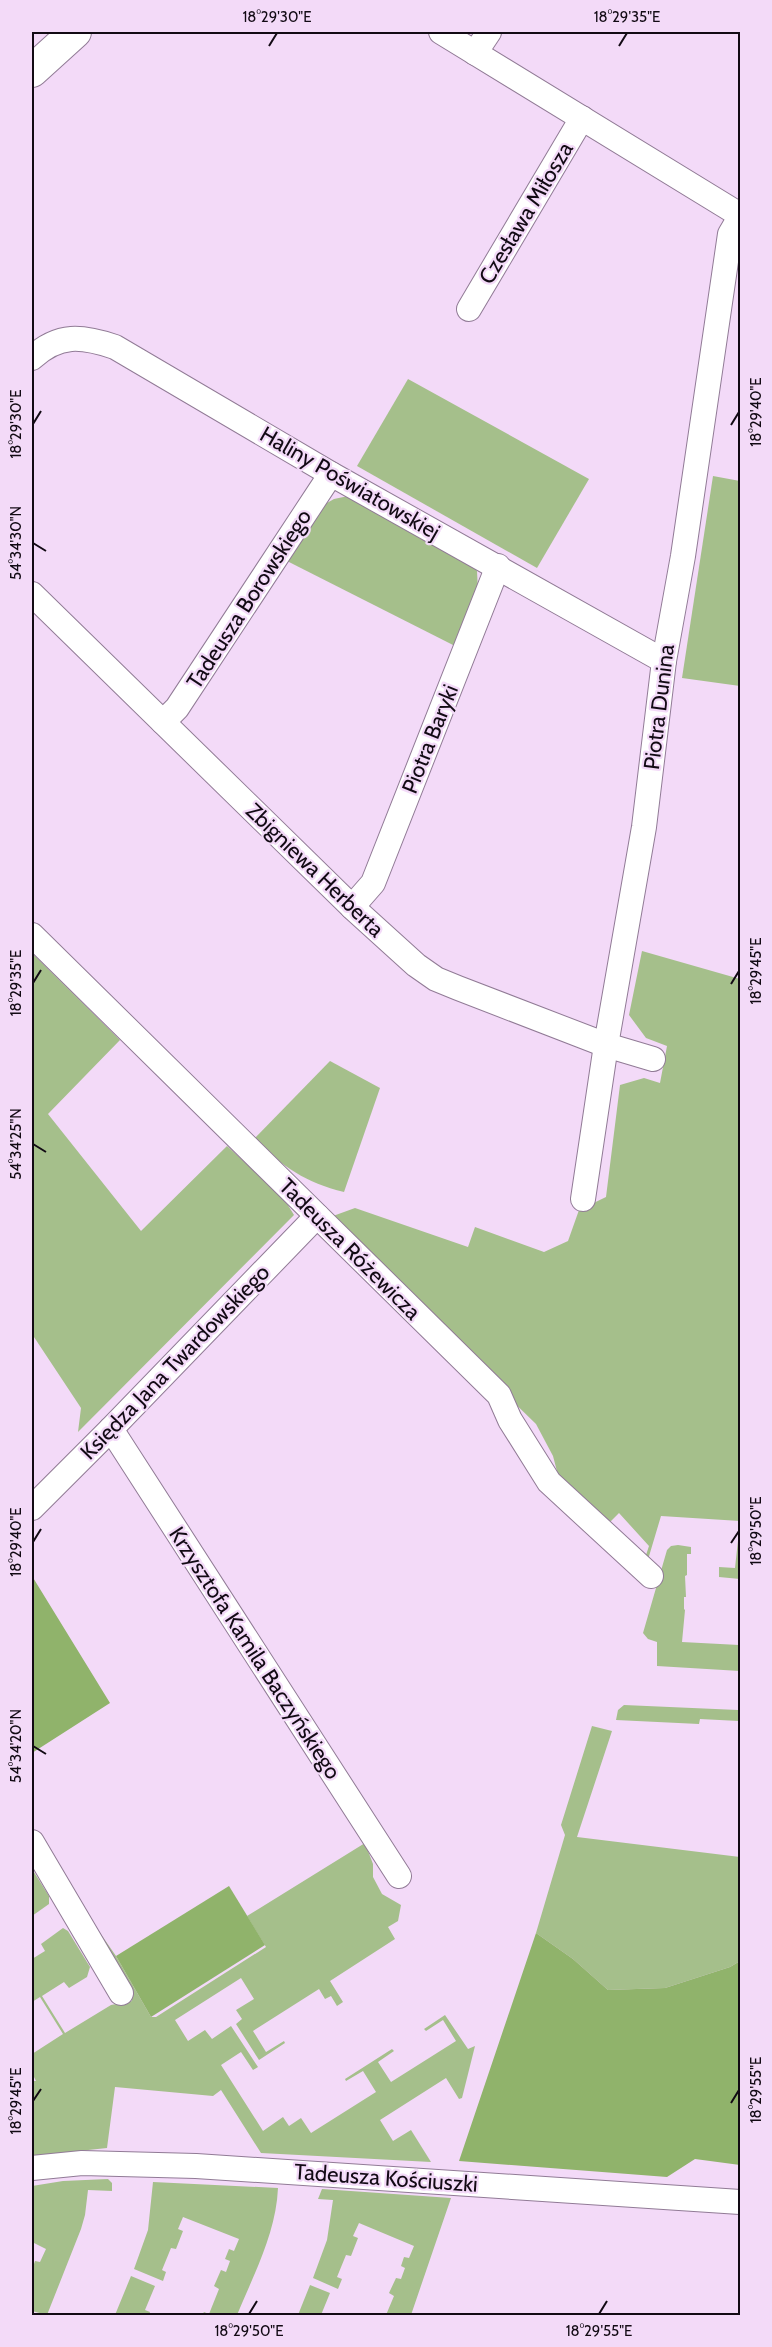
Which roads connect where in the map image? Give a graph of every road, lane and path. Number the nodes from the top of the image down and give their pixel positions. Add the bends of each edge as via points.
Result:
1 (75, 32) edge
2 (441, 32) edge
3 (489, 32) edge
4 (475, 52) junction
5 (32, 71) edge
6 (582, 118) junction
7 (741, 216) edge
8 (469, 309) dead end
9 (32, 358) edge
10 (332, 474) junction
11 (498, 566) junction
12 (32, 594) edge
13 (664, 661) junction
14 (163, 722) junction
15 (352, 907) junction
16 (32, 935) edge
17 (606, 1046) junction
18 (654, 1059) dead end
19 (583, 1199) dead end
20 (317, 1216) junction
21 (111, 1430) junction
22 (32, 1508) edge
23 (651, 1576) dead end
24 (32, 1842) edge
25 (399, 1876) dead end
26 (121, 1993) dead end
27 (32, 2168) edge
28 (741, 2202) edge

1 - 5 street
2 - 4 street, Czesława Miłosza
3 - 4 street
4 - 6 street, Czesława Miłosza
6 - 7 street, Czesława Miłosza
6 - 8 street, Czesława Miłosza
7 - 13 street, Piotra Dunina via 730,234
9 - 10 street, Haliny Poświatowskiej via 42,348 66,339 116,347
10 - 11 street, Haliny Poświatowskiej
10 - 14 street, Tadeusza Borowskiego via 177,708
11 - 13 street, Haliny Poświatowskiej
11 - 15 street, Piotra Baryki via 373,883
12 - 14 street, Zbigniewa Herberta
13 - 17 street, Piotra Dunina via 644,827
14 - 15 street, Zbigniewa Herberta
15 - 17 street, Zbigniewa Herberta via 435,979
16 - 20 street, Tadeusza Różewicza
17 - 18 street, Zbigniewa Herberta
17 - 19 street, Piotra Dunina
20 - 21 street, Księdza Jana Twardowskiego
20 - 23 street, Tadeusza Różewicza via 499,1395 549,1482
21 - 22 street, Księdza Jana Twardowskiego
21 - 25 street, Krzysztofa Kamila Baczyńskiego
24 - 26 street
27 - 28 street, Tadeusza Kościuszki via 90,2162 186,2166

